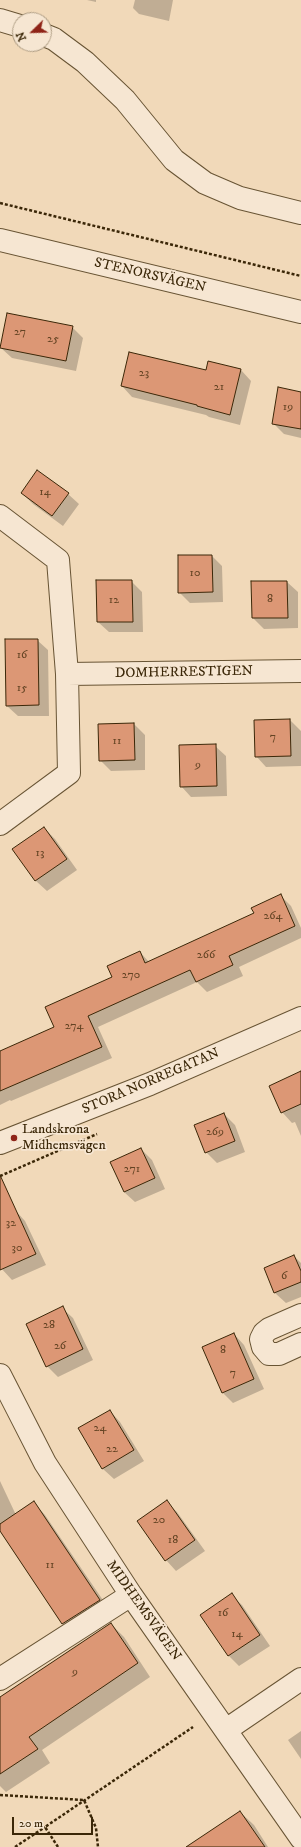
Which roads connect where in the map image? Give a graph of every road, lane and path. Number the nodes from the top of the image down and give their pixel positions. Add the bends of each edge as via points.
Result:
1 (0, 20) edge
2 (12, 24) edge
3 (52, 39) edge
4 (0, 202) edge
5 (301, 213) edge
6 (0, 240) edge
7 (301, 276) edge
8 (301, 312) edge
9 (0, 516) edge
10 (301, 671) edge
11 (67, 674) junction
12 (0, 824) edge
13 (301, 1018) edge
14 (0, 1143) edge
15 (301, 1315) edge
16 (301, 1344) edge
17 (0, 1375) edge
18 (131, 1595) junction
19 (0, 1679) edge
20 (301, 1679) edge
21 (209, 1706) junction
22 (226, 1730) junction
23 (0, 1795) edge
24 (84, 1800) junction
25 (45, 1827) junction
26 (301, 1838) edge
27 (15, 1847) edge
28 (58, 1847) edge
29 (98, 1847) edge

1 - 2 street
3 - 5 street via 91,67 125,100 174,160 205,183 240,198
4 - 7 path
6 - 8 street, STENORSVÄGEN
9 - 11 street via 58,560
10 - 11 street, DOMHERRESTIGEN
11 - 12 street via 69,773
13 - 14 street, STORA NORREGATAN via 150,1084
15 - 16 street via 269,1329 260,1339 269,1354 279,1354
17 - 18 street, MIDHEMSVÄGEN via 45,1463
18 - 19 street
18 - 21 street, MIDHEMSVÄGEN
20 - 22 street
21 - 22 street, MIDHEMSVÄGEN
21 - 24 path via 193,1727
22 - 26 street, MIDHEMSVÄGEN
23 - 24 path
24 - 25 path
24 - 29 path via 96,1828
25 - 27 path
25 - 28 path

